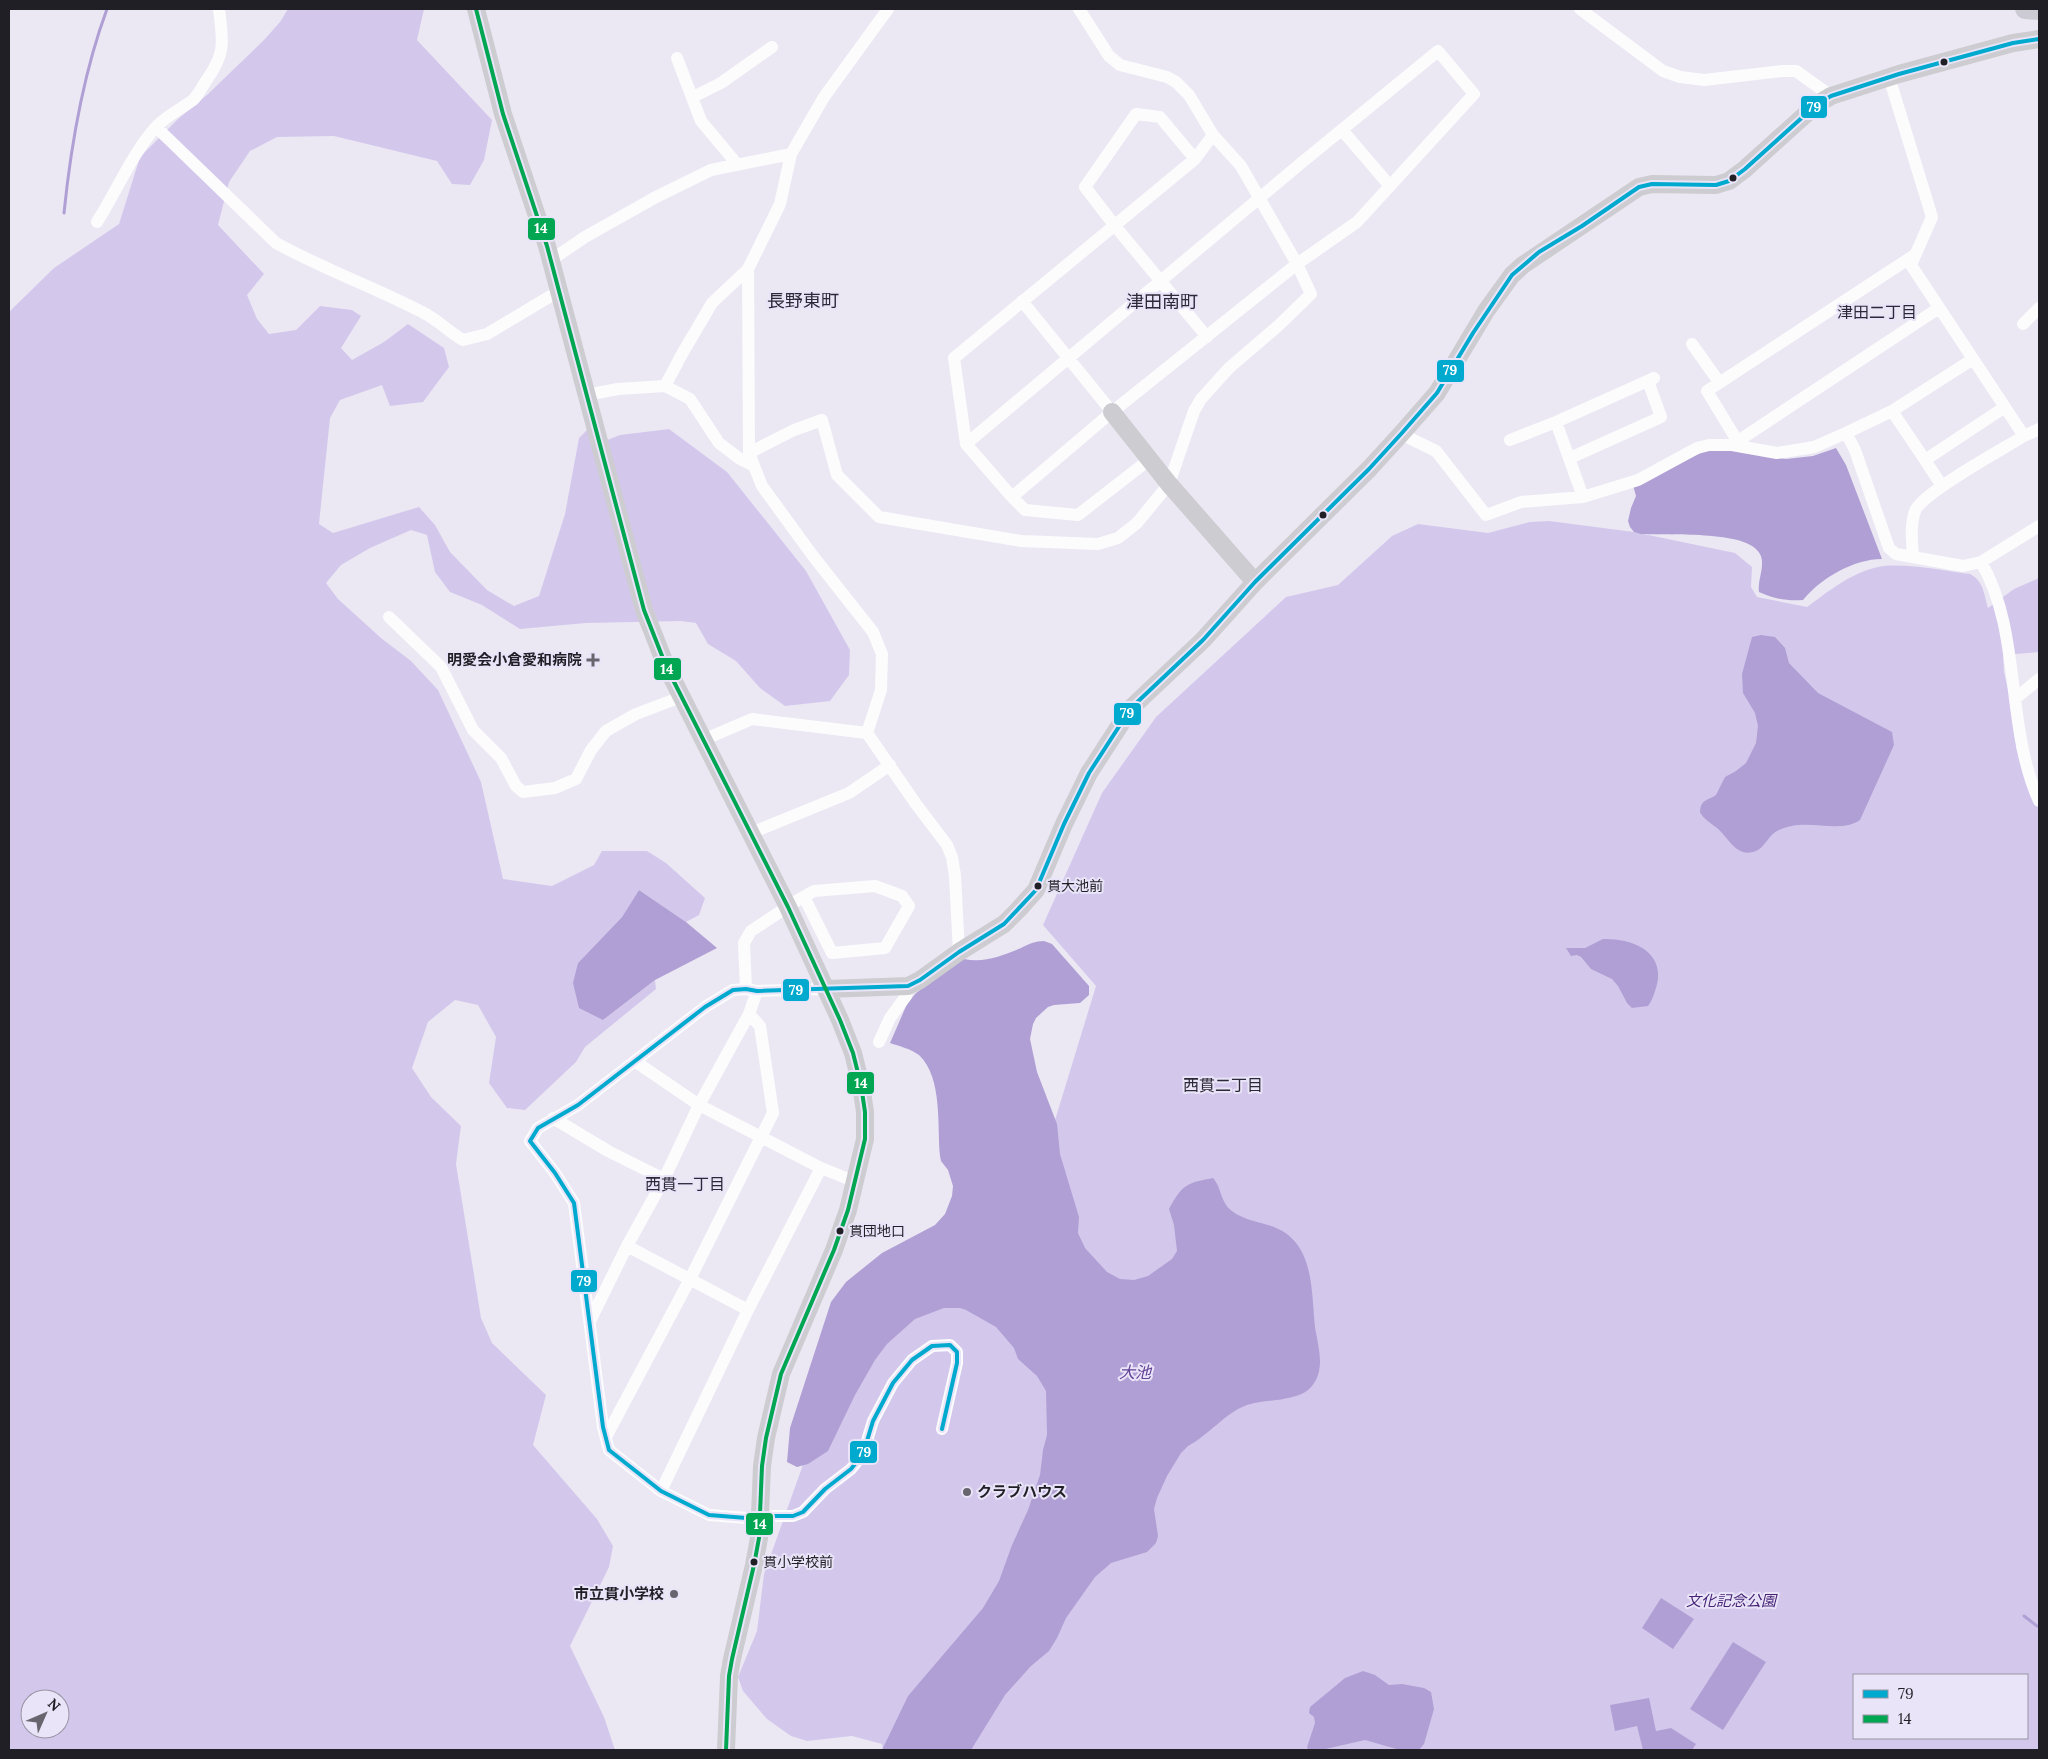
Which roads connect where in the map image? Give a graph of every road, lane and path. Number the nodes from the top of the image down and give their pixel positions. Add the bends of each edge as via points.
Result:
1 (219, 9) edge
2 (476, 9) edge
3 (888, 9) edge
4 (1079, 9) edge
5 (1580, 9) edge
6 (2025, 9) edge
7 (2039, 10) edge
8 (2039, 39) edge
9 (772, 46) dead end
10 (677, 58) dead end
11 (1890, 77) junction
12 (1831, 96) junction
13 (693, 97) junction
14 (156, 126) junction
15 (1342, 130) junction
16 (1213, 135) junction
17 (791, 154) junction
18 (1195, 159) junction
19 (737, 164) junction
20 (1390, 186) junction
21 (1260, 199) junction
22 (97, 222) dead end
23 (1115, 226) junction
24 (1916, 254) junction
25 (551, 260) junction
26 (1297, 264) junction
27 (748, 269) junction
28 (1161, 281) junction
29 (559, 291) junction
30 (1022, 301) junction
31 (1940, 308) junction
32 (2039, 308) edge
33 (2023, 324) dead end
34 (1207, 337) junction
35 (1692, 344) dead end
36 (1068, 359) junction
37 (1973, 359) junction
38 (1719, 382) junction
39 (665, 386) junction
40 (586, 395) junction
41 (2005, 408) junction
42 (1112, 412) junction
43 (1892, 412) junction
44 (1556, 422) junction
45 (2039, 429) edge
46 (1846, 433) junction
47 (1401, 434) junction
48 (2024, 436) junction
49 (1510, 440) dead end
50 (966, 444) junction
51 (1735, 444) junction
52 (1570, 458) junction
53 (750, 459) junction
54 (1150, 459) junction
55 (1925, 460) junction
56 (1169, 484) junction
57 (1942, 486) junction
58 (1012, 497) junction
59 (1583, 497) junction
60 (2039, 526) edge
61 (1912, 557) junction
62 (1981, 562) junction
63 (1255, 582) junction
64 (389, 617) dead end
65 (2039, 678) edge
66 (681, 697) junction
67 (2015, 699) junction
68 (867, 733) junction
69 (702, 740) junction
70 (890, 766) junction
71 (2035, 785) edge
72 (2039, 801) edge
73 (751, 833) junction
74 (804, 897) junction
75 (788, 907) junction
76 (959, 952) junction
77 (908, 986) junction
78 (752, 990) junction
79 (827, 990) junction
80 (749, 1014) junction
81 (879, 1042) dead end
82 (636, 1062) junction
83 (699, 1105) junction
84 (553, 1118) junction
85 (762, 1138) junction
86 (821, 1168) junction
87 (664, 1180) junction
88 (856, 1182) junction
89 (627, 1246) junction
90 (690, 1279) junction
91 (748, 1310) junction
92 (591, 1319) junction
93 (942, 1429) dead end
94 (606, 1437) junction
95 (661, 1491) junction
96 (759, 1519) junction
97 (726, 1750) edge

1 - 14 street via 222,50 218,64 195,99
2 - 25 street via 503,114
3 - 17 street via 824,97
4 - 16 street via 1109,56 1120,65 1176,82 1189,95
5 - 12 street via 1663,71 1680,77 1704,80 1796,71
6 - 7 main road
8 - 11 street
9 - 13 street via 721,83
10 - 13 street
11 - 12 street
11 - 24 street via 1932,217
12 - 47 street via 1816,105 1729,181 1716,185 1652,184 1639,187 1523,265 1486,311 1437,393
13 - 19 street via 701,121
14 - 22 street via 123,174
14 - 29 street via 276,243 425,313 463,340 487,334
15 - 20 street
15 - 20 street via 1438,51 1474,94
15 - 21 street
16 - 18 street
16 - 21 street via 1241,166
17 - 19 street
17 - 27 street via 780,204
18 - 23 street
18 - 23 street via 1160,117 1136,114 1085,187
19 - 25 street via 711,170 656,197
20 - 26 street via 1357,222
21 - 26 street
21 - 28 street
23 - 28 street
23 - 30 street
24 - 31 street via 1911,265
24 - 38 street
25 - 29 street
26 - 34 street
26 - 56 street via 1311,294 1201,399
27 - 39 street via 712,303
27 - 53 street
28 - 34 street
28 - 36 street
29 - 40 street
30 - 36 street
30 - 50 street via 954,358
31 - 37 street
31 - 51 street
32 - 33 street
34 - 42 street
35 - 38 street
36 - 42 street
36 - 50 street
37 - 41 street
37 - 43 street
38 - 51 street via 1707,391
39 - 40 street
39 - 53 street via 690,399 719,443 740,459
40 - 66 street via 644,610 654,640
41 - 48 street
41 - 55 street
42 - 54 street
42 - 58 street
43 - 46 street
43 - 55 street
44 - 49 street
44 - 52 street
44 - 52 street via 1651,380 1661,417
45 - 48 street
46 - 51 street via 1814,446 1777,453
46 - 61 street via 1890,548 1896,554
47 - 59 street via 1436,451 1486,515 1521,502
47 - 63 street
48 - 57 street
50 - 58 street
51 - 59 street via 1697,448 1638,480
52 - 59 street
53 - 56 street via 794,430 822,420 837,474 879,517 1021,541 1098,544 1118,538 1137,522
53 - 68 street via 762,486 873,632 882,654 881,690
54 - 56 street
54 - 58 street via 1078,515 1024,510
55 - 57 street
56 - 63 street
57 - 61 street via 1916,510 1911,536
60 - 62 street
61 - 62 street via 1963,566
62 - 67 street via 1990,577 2001,614
63 - 76 street via 1204,640 1131,708 1089,773 1036,890 1004,924
64 - 66 street via 441,667 473,730 501,758 516,786 523,792 555,788 576,779 606,730 636,714
65 - 67 street
66 - 69 street
67 - 71 street via 2019,734
68 - 69 street via 752,719
68 - 70 street
69 - 73 street
70 - 73 street via 849,793
70 - 76 street via 940,834 952,858
71 - 72 street
73 - 75 street
74 - 74 street via 814,891 875,886 902,896 909,906 885,948 832,953
74 - 75 street
75 - 78 street via 751,931 744,942
75 - 79 street
76 - 77 street
77 - 79 street
77 - 81 street via 906,996 890,1018
78 - 79 street
78 - 80 street
78 - 82 street via 732,990 705,1007
79 - 88 street via 853,1053 861,1085 864,1139
80 - 83 street
80 - 85 street via 760,1026 773,1113
82 - 83 street
82 - 84 street via 578,1105
83 - 85 street
83 - 87 street
84 - 87 street
84 - 92 street via 538,1128 530,1141 574,1203
85 - 86 street
85 - 90 street
86 - 88 street
86 - 91 street
87 - 89 street
88 - 96 street via 834,1250 781,1374 766,1438
89 - 90 street
89 - 92 street
90 - 91 street
90 - 94 street
91 - 95 street
92 - 94 street
93 - 96 street via 957,1357 957,1352 950,1346 943,1345 922,1351 893,1383 874,1421 863,1454 851,1469 803,1512
94 - 95 street via 609,1450
95 - 96 street via 709,1515
96 - 97 street via 754,1565 732,1659

